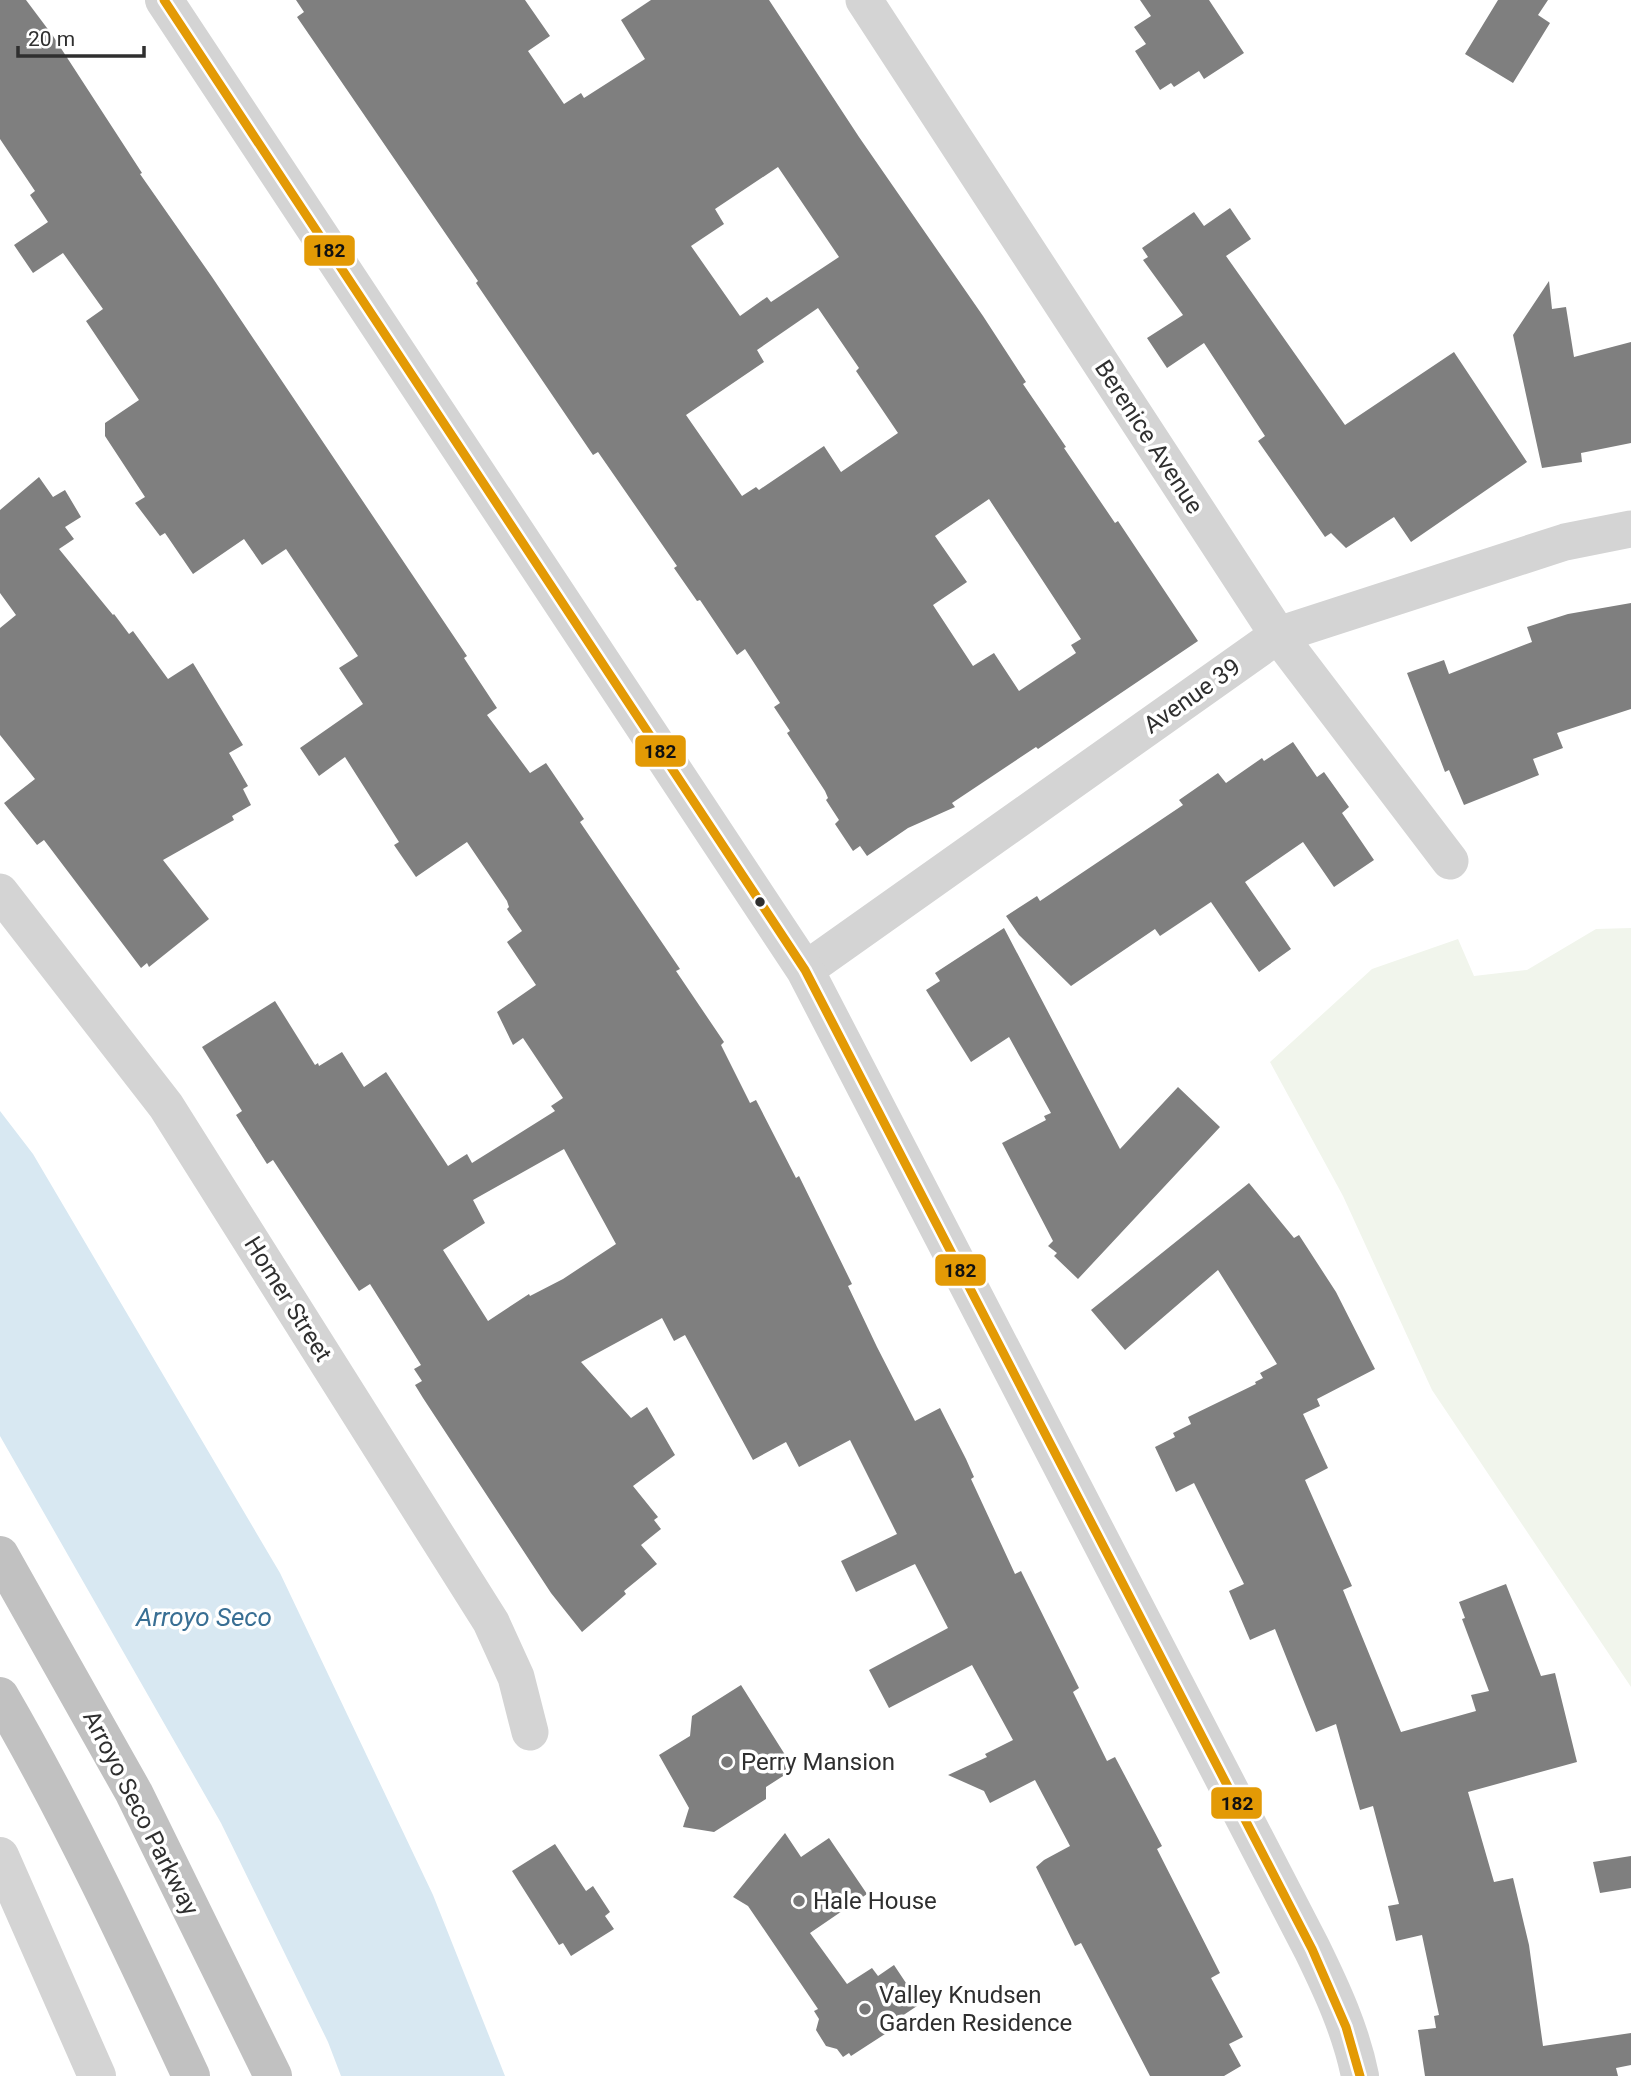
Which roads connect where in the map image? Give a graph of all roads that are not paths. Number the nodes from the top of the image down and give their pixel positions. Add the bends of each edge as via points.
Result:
1 (164, 0) edge
2 (864, 0) edge
3 (1631, 529) edge
4 (1278, 635) junction
5 (1450, 861) dead end
6 (0, 892) edge
7 (805, 970) junction
8 (0, 1556) edge
9 (0, 1696) edge
10 (530, 1732) dead end
11 (0, 1856) edge
12 (97, 2076) edge
13 (191, 2076) edge
14 (272, 2076) edge
15 (1360, 2076) edge

1 - 7 street
2 - 4 street, Berenice Avenue
3 - 4 street, Avenue 39 via 1564,542
4 - 5 street, Berenice Avenue
4 - 7 street, Avenue 39
6 - 10 street, Homer Street via 166,1106 491,1622 516,1677
7 - 15 street via 1312,1949 1339,2005
8 - 14 highway, Arroyo Seco Parkway via 134,1793
9 - 13 highway via 142,1969
11 - 12 street

